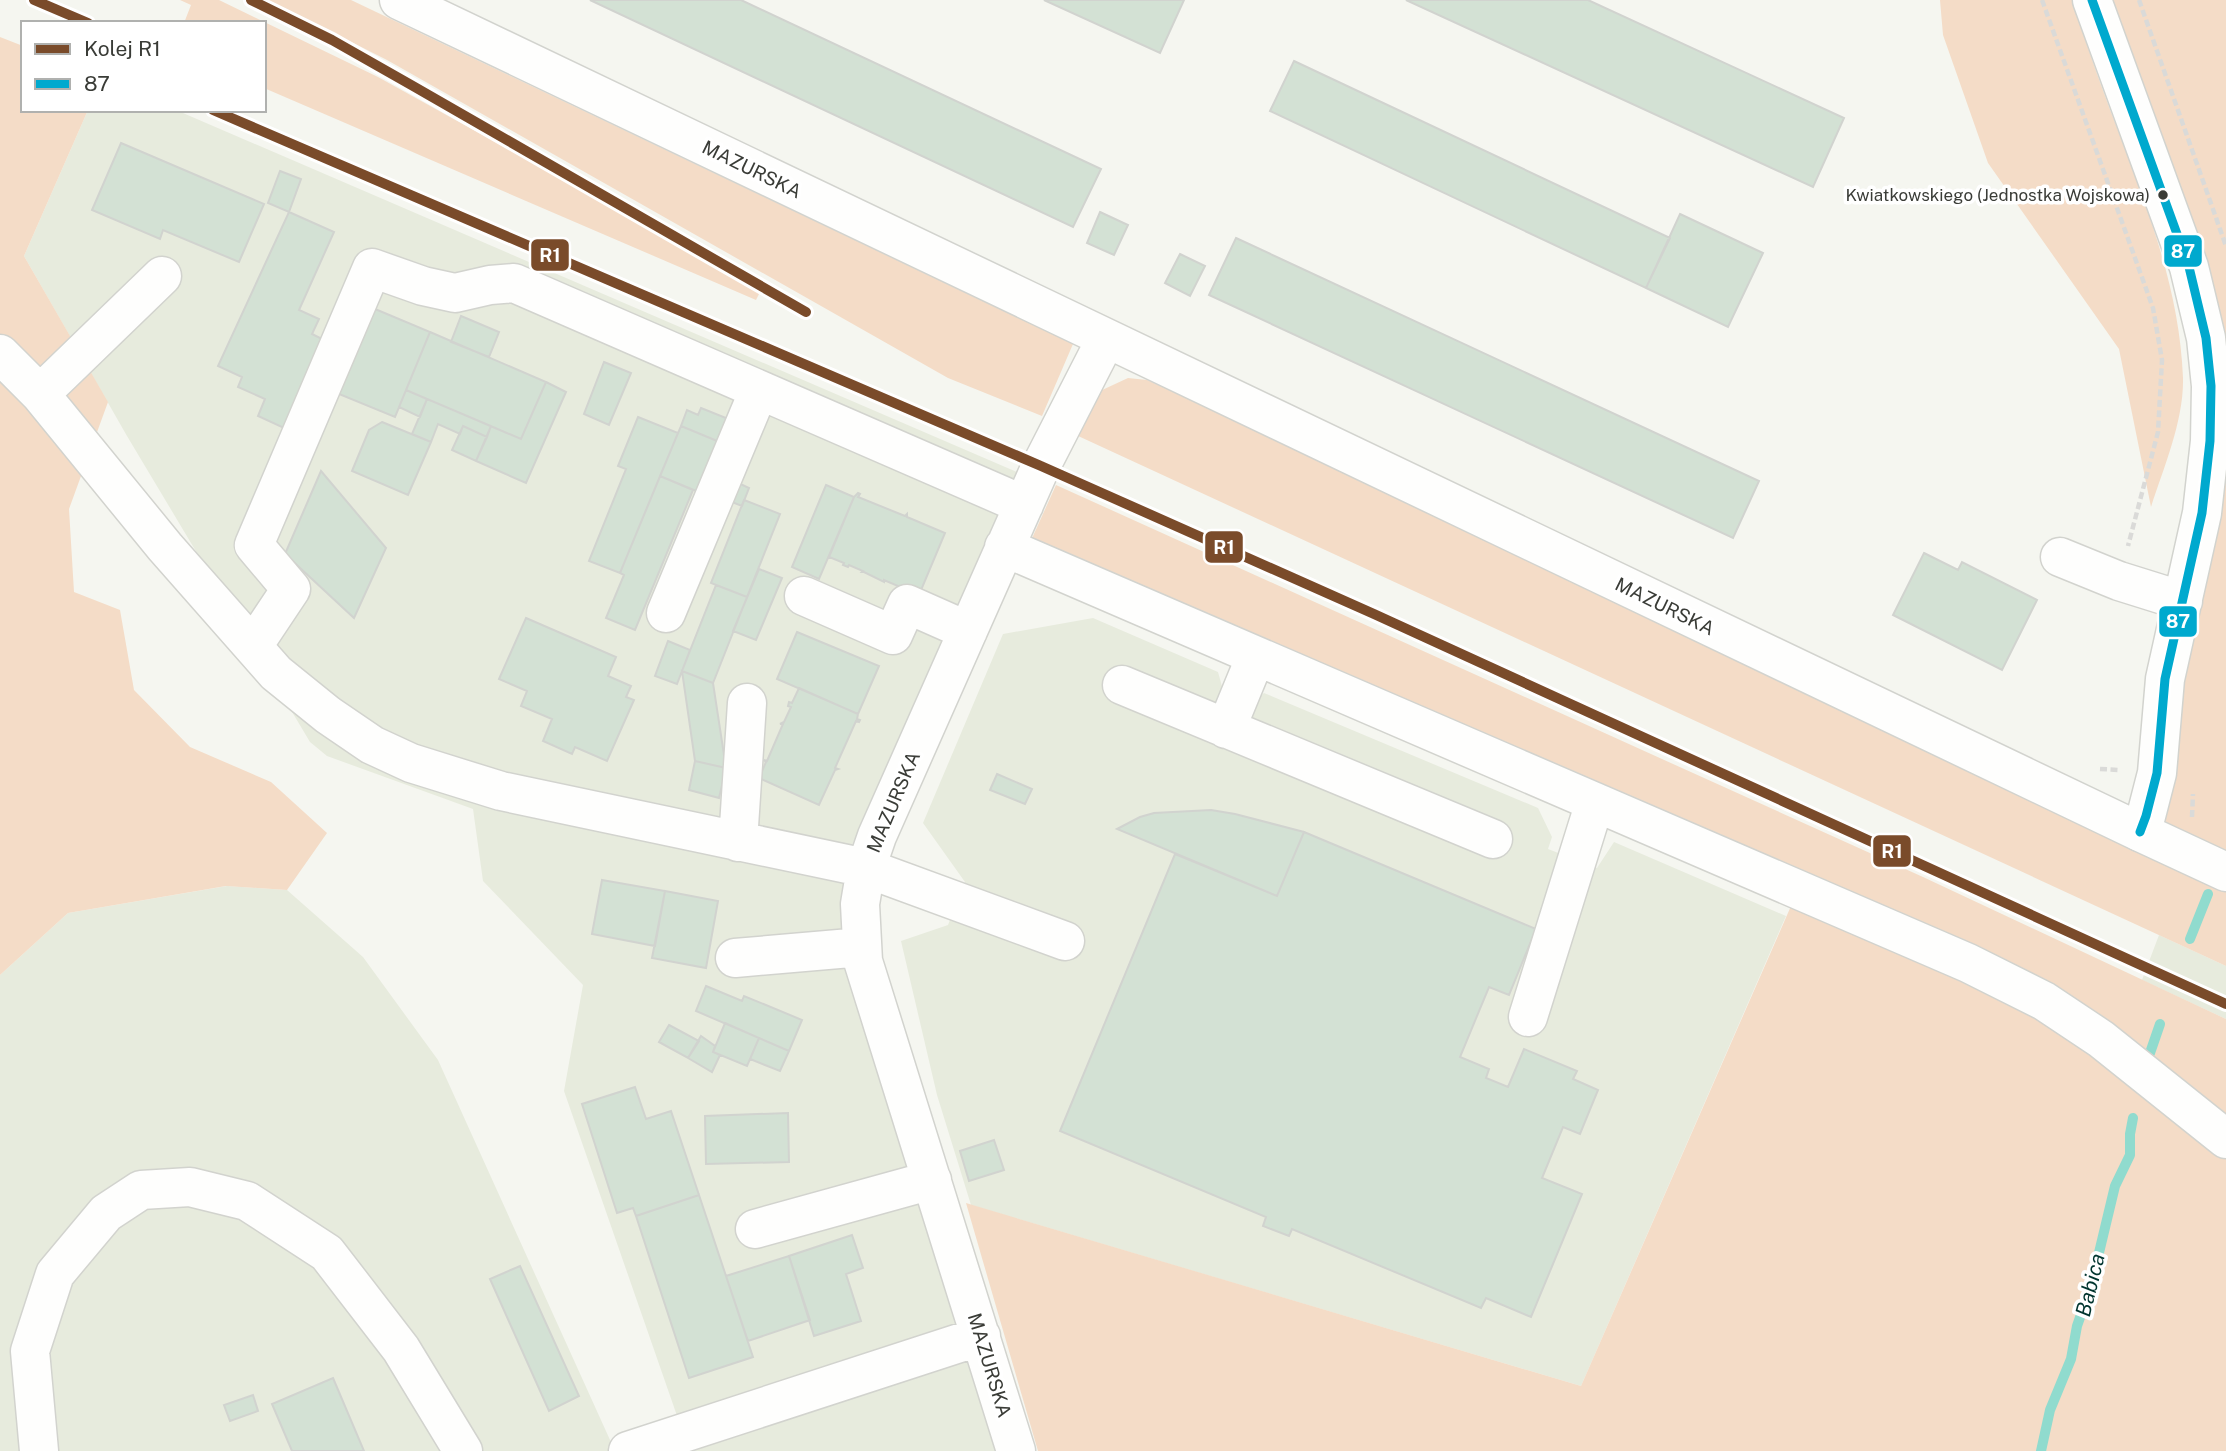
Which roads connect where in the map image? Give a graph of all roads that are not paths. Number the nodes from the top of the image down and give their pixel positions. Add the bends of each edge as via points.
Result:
1 (399, 0) edge
2 (2092, 0) edge
3 (162, 276) dead end
4 (1106, 339) junction
5 (0, 354) edge
6 (759, 390) junction
7 (40, 394) junction
8 (1024, 505) junction
9 (1004, 547) junction
10 (2060, 557) dead end
11 (804, 596) dead end
12 (2183, 600) junction
13 (666, 613) dead end
14 (968, 631) junction
15 (253, 646) junction
16 (1256, 656) junction
17 (1122, 685) dead end
18 (747, 703) dead end
19 (1226, 729) junction
20 (1595, 802) junction
21 (2140, 832) junction
22 (1493, 839) dead end
23 (738, 842) junction
24 (866, 868) junction
25 (2226, 872) edge
26 (1065, 941) dead end
27 (862, 947) junction
28 (735, 958) dead end
29 (1528, 1017) dead end
30 (2226, 1139) edge
31 (932, 1180) junction
32 (755, 1229) dead end
33 (981, 1336) junction
34 (38, 1451) edge
35 (463, 1451) edge
36 (628, 1451) edge
37 (1016, 1451) edge

1 - 4 street, MAZURSKA
2 - 12 street via 2189,267 2206,338 2210,441 2202,513
3 - 7 street
4 - 8 street, MAZURSKA
4 - 21 street, MAZURSKA
5 - 7 street
6 - 8 street
6 - 13 street
6 - 15 street via 514,283 455,293 372,268 254,545 291,589
7 - 15 street
8 - 9 street, MAZURSKA
9 - 14 street, MAZURSKA
9 - 16 street
10 - 12 street
11 - 14 street via 893,635 907,604
12 - 21 street via 2165,679 2157,773
14 - 24 street, MAZURSKA
15 - 23 street via 275,673 328,715 372,745 411,763 501,791
16 - 19 street
16 - 20 street
17 - 19 street
18 - 23 street
19 - 22 street
20 - 29 street
20 - 30 street via 1968,963 2044,1001 2101,1039
21 - 25 street, MAZURSKA
23 - 24 street
24 - 26 street
24 - 27 street, MAZURSKA via 860,904
27 - 28 street
27 - 31 street, MAZURSKA
31 - 32 street
31 - 33 street, MAZURSKA
33 - 36 street
33 - 37 street, MAZURSKA
34 - 35 street via 30,1352 55,1274 106,1213 141,1190 190,1187 247,1201 327,1253 401,1349

